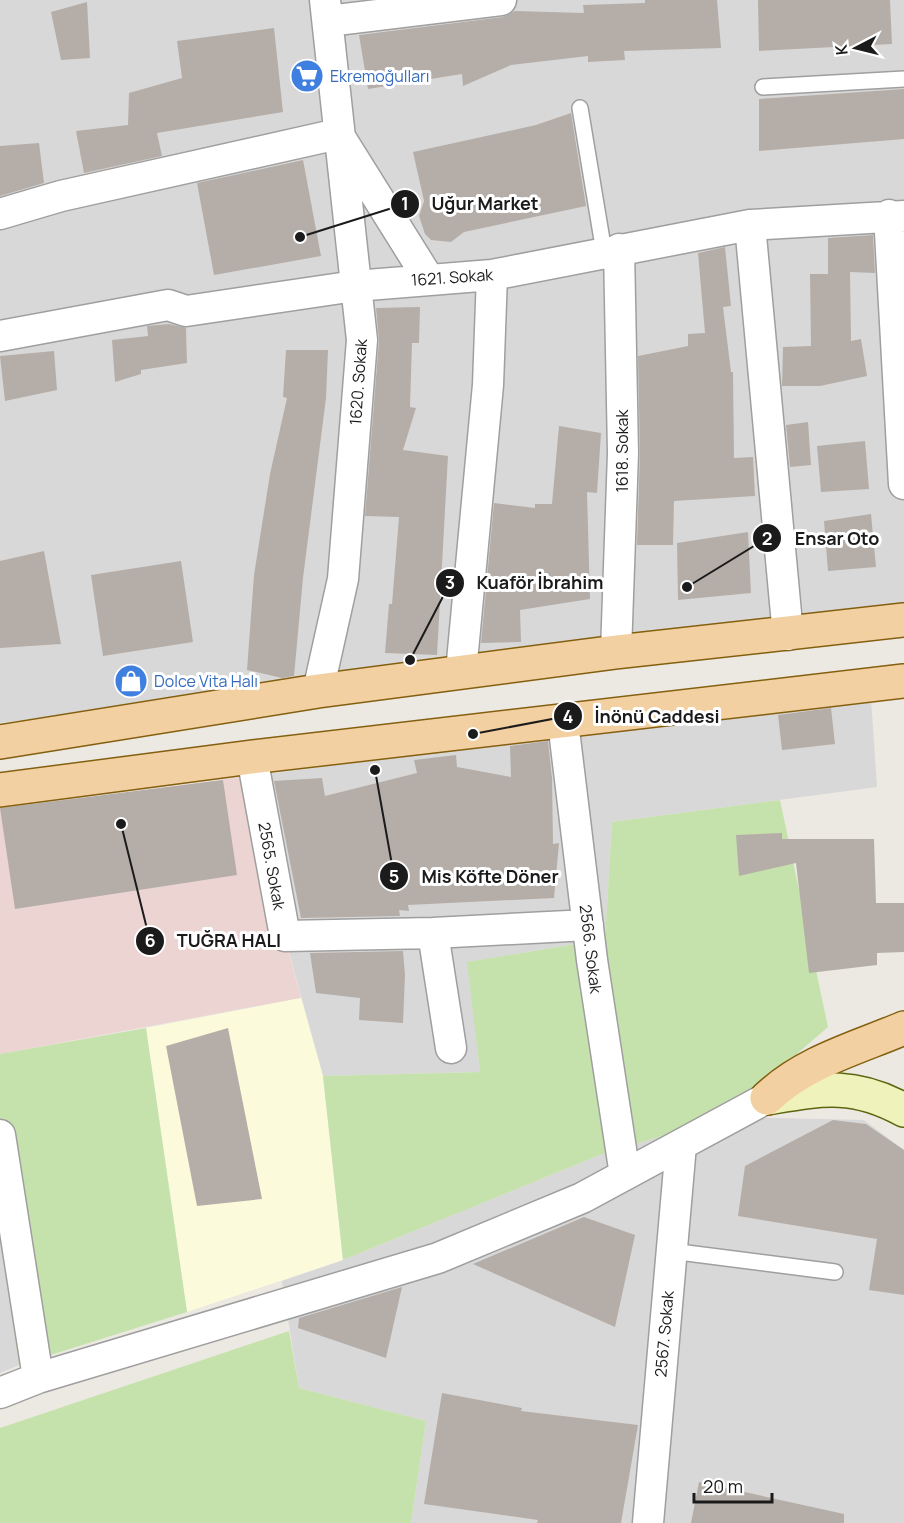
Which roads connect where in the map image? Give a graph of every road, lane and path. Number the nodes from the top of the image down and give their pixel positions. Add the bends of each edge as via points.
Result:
1 (501, 0) edge
2 (326, 10) edge
3 (904, 79) edge
4 (763, 87) dead end
5 (580, 108) dead end
6 (338, 134) junction
7 (0, 214) edge
8 (897, 215) edge
9 (750, 225) junction
10 (611, 251) junction
11 (492, 274) junction
12 (428, 278) junction
13 (355, 285) junction
14 (0, 336) edge
15 (904, 484) edge
16 (904, 621) edge
17 (788, 635) junction
18 (616, 652) junction
19 (462, 672) junction
20 (904, 681) edge
21 (318, 691) junction
22 (563, 722) junction
23 (0, 742) edge
24 (252, 757) junction
25 (0, 790) edge
26 (588, 925) junction
27 (433, 933) junction
28 (904, 1028) edge
29 (451, 1048) dead end
30 (767, 1098) junction
31 (904, 1110) edge
32 (0, 1135) edge
33 (681, 1145) junction
34 (625, 1174) junction
35 (671, 1251) junction
36 (835, 1272) dead end
37 (38, 1378) junction
38 (0, 1393) edge
39 (648, 1523) edge

1 - 2 street
2 - 6 street, 1620. Sokak
3 - 4 lane
5 - 10 lane
6 - 7 street via 61,196
6 - 12 street
6 - 13 street, 1620. Sokak
8 - 9 street, 1621. Sokak
8 - 15 street
9 - 10 street, 1621. Sokak
9 - 17 street
10 - 11 street, 1621. Sokak
10 - 18 street, 1618. Sokak via 623,453
11 - 12 street, 1621. Sokak
11 - 19 street via 488,384
12 - 13 street, 1621. Sokak
13 - 14 street, 1621. Sokak via 186,310 168,305
13 - 21 street, 1620. Sokak via 362,340 343,579
16 - 17 main road
17 - 18 main road
18 - 19 main road
19 - 21 main road
20 - 22 main road
21 - 23 main road
22 - 24 main road
22 - 26 street, 2566. Sokak
24 - 25 main road
24 - 27 street, 2565. Sokak via 285,936
26 - 27 street, 2565. Sokak
26 - 34 street, 2566. Sokak
27 - 29 street
28 - 30 main road via 807,1068 785,1080
30 - 31 main road via 825,1088 856,1091
30 - 33 street
32 - 37 street
33 - 34 street
33 - 35 street, 2567. Sokak
34 - 37 street via 582,1198 438,1258
35 - 36 lane
35 - 39 street, 2567. Sokak
37 - 38 street

